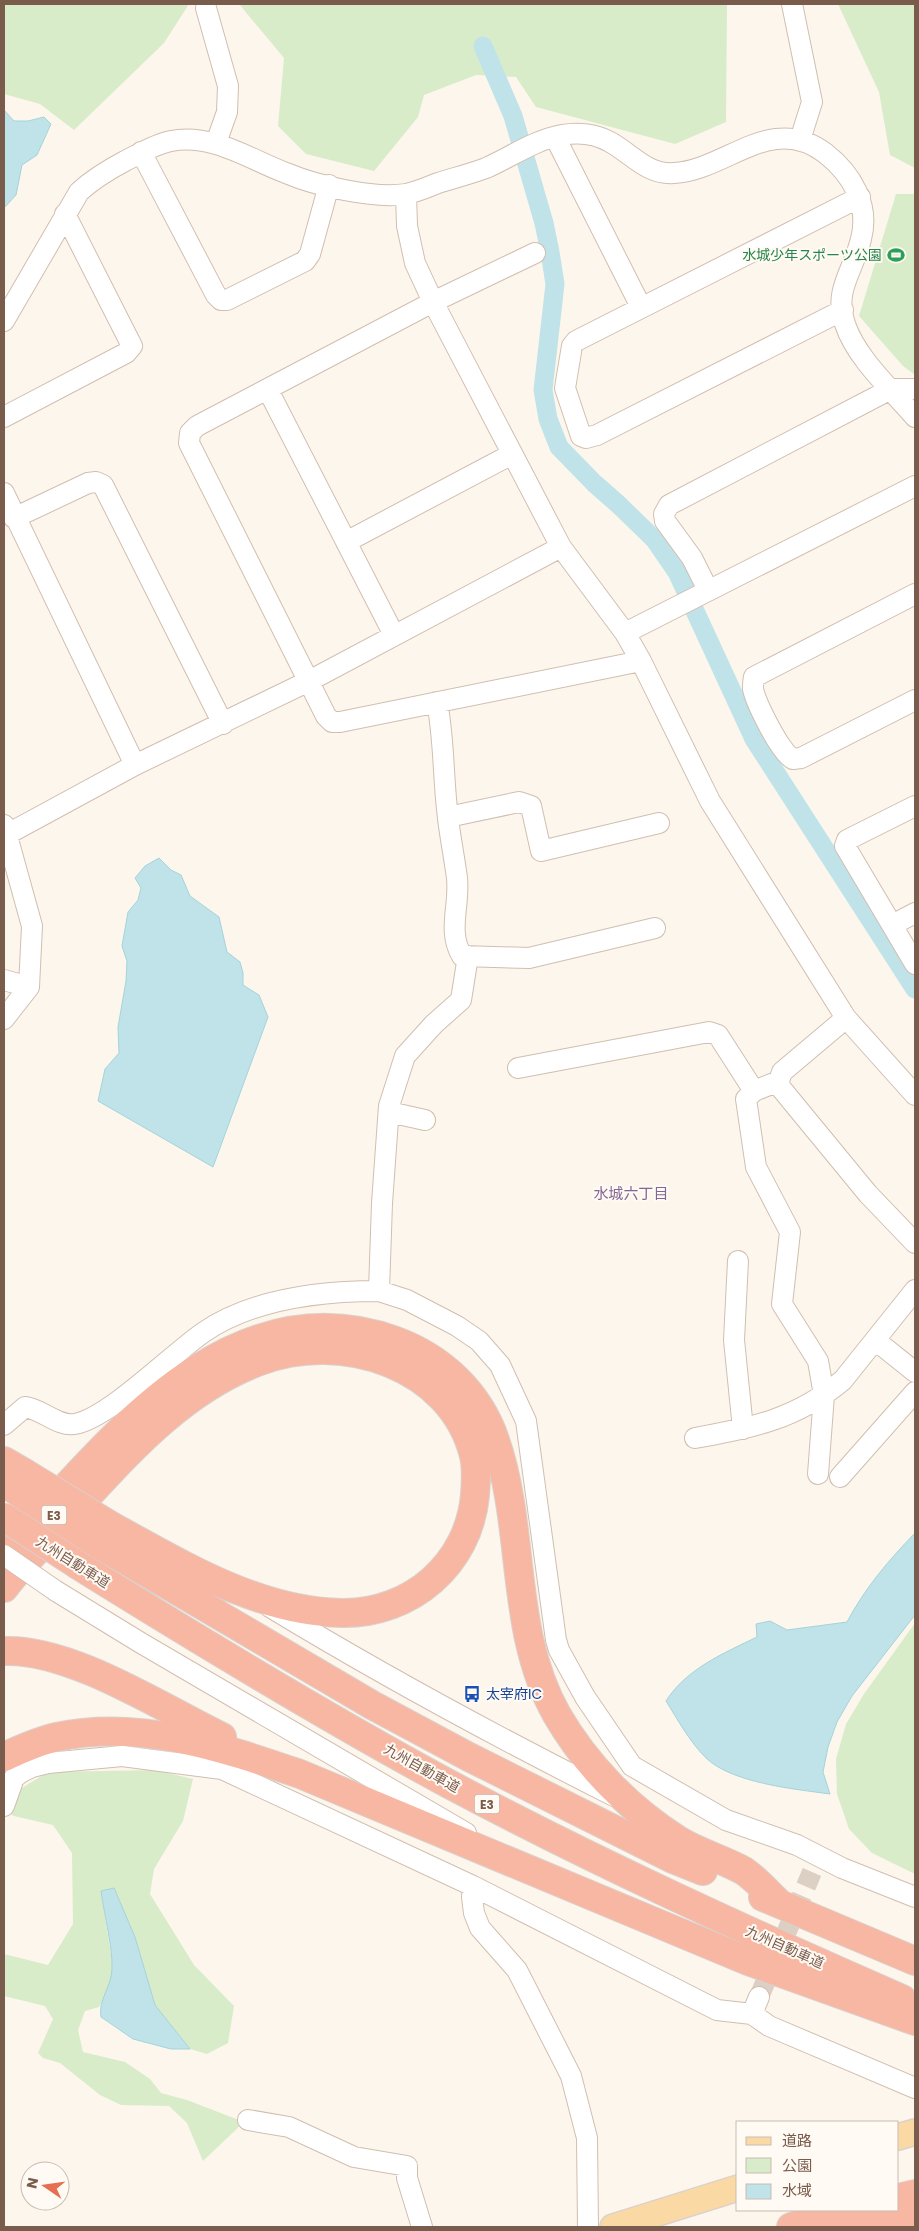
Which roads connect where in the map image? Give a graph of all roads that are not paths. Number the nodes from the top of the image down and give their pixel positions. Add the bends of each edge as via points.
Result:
1 (792, 4) edge
2 (206, 8) dead end
3 (555, 137) junction
4 (800, 140) junction
5 (216, 143) junction
6 (141, 152) junction
7 (329, 185) junction
8 (406, 194) junction
9 (860, 197) junction
10 (65, 214) junction
11 (535, 253) dead end
12 (433, 302) junction
13 (641, 307) junction
14 (842, 310) junction
15 (4, 321) edge
16 (891, 389) junction
17 (915, 389) edge
18 (268, 390) junction
19 (4, 417) edge
20 (915, 417) edge
21 (512, 454) junction
22 (915, 486) edge
23 (4, 493) edge
24 (14, 518) junction
25 (346, 542) junction
26 (561, 547) junction
27 (708, 590) junction
28 (915, 594) edge
29 (624, 633) junction
30 (394, 636) junction
31 (641, 661) junction
32 (309, 681) junction
33 (915, 700) edge
34 (437, 702) junction
35 (223, 724) junction
36 (135, 765) junction
37 (915, 806) edge
38 (448, 818) junction
39 (659, 823) dead end
40 (4, 832) edge
41 (915, 913) edge
42 (892, 925) junction
43 (655, 928) dead end
44 (468, 956) junction
45 (915, 964) edge
46 (4, 980) edge
47 (29, 987) junction
48 (846, 1018) junction
49 (4, 1019) edge
50 (518, 1068) dead end
51 (779, 1081) junction
52 (754, 1091) junction
53 (915, 1095) edge
54 (389, 1112) junction
55 (425, 1120) dead end
56 (915, 1243) edge
57 (738, 1261) dead end
58 (915, 1290) edge
59 (379, 1291) junction
60 (875, 1340) junction
61 (915, 1372) edge
62 (915, 1392) edge
63 (824, 1394) junction
64 (4, 1425) edge
65 (743, 1429) junction
66 (694, 1438) dead end
67 (818, 1474) dead end
68 (10, 1475) edge
69 (840, 1477) dead end
70 (4, 1517) edge
71 (105, 1535) junction
72 (4, 1555) edge
73 (4, 1588) edge
74 (247, 1593) junction
75 (16, 1652) edge
76 (4, 1757) edge
77 (300, 1774) junction
78 (4, 1806) edge
79 (632, 1806) junction
80 (524, 1868) junction
81 (473, 1886) junction
82 (915, 1897) edge
83 (780, 1904) junction
84 (915, 1960) edge
85 (915, 2004) edge
86 (915, 2021) edge
87 (915, 2088) edge
88 (248, 2120) dead end
89 (915, 2132) edge
90 (899, 2137) edge
91 (736, 2189) edge
92 (915, 2194) edge
93 (899, 2198) edge
94 (842, 2211) edge
95 (915, 2214) edge
96 (422, 2227) edge
97 (588, 2227) edge
98 (613, 2227) edge
99 (790, 2227) edge
100 (850, 2227) edge

1 - 4 street via 812,102
2 - 5 street via 228,86 226,112
3 - 4 street via 589,134 610,142 649,169 672,174 699,169 769,138
3 - 8 street via 535,143 485,168
3 - 13 street
4 - 9 street via 822,150 840,165
5 - 6 street via 170,141
5 - 7 street via 290,175
6 - 7 street via 221,300 227,300 304,261 310,254
6 - 10 street via 94,178 79,192
7 - 8 street via 359,193
8 - 12 street via 407,226 415,263
9 - 13 street
9 - 14 street via 864,216 861,240 846,277
10 - 15 street
10 - 19 street via 132,346 126,353
11 - 12 street
12 - 18 street
12 - 21 street
13 - 14 street via 572,346 565,388 582,436 586,438
14 - 16 street via 844,323 856,348
16 - 17 street
16 - 20 street
16 - 27 street via 669,505 664,514 665,521 692,558
18 - 25 street
18 - 32 street via 197,426 190,433 189,443
21 - 25 street
21 - 26 street
22 - 27 street
23 - 24 street
24 - 35 street via 88,483 103,485
24 - 36 street
25 - 30 street
26 - 29 street
26 - 30 street
27 - 29 street
28 - 33 street via 754,677 753,682 759,705 784,752 793,759 801,758
29 - 31 street
30 - 32 street
31 - 34 street
31 - 48 street via 710,801
32 - 34 street via 332,722
32 - 35 street
34 - 38 street via 442,728
35 - 36 street
36 - 40 street
37 - 42 street via 847,840 845,846
38 - 39 street via 519,802 531,806 541,850
38 - 44 street via 458,893 453,926 456,945 462,956
40 - 47 street via 32,926
41 - 42 street
42 - 45 street
43 - 44 street via 529,958
44 - 54 street via 461,1000 405,1056
46 - 47 street
47 - 49 street
48 - 51 street via 782,1072
48 - 53 street
50 - 52 street via 709,1032 718,1035
51 - 52 street
51 - 56 street via 780,1087 868,1194
52 - 63 street via 746,1099 756,1167 790,1232 782,1304 818,1361
54 - 55 street
54 - 59 street
57 - 65 street via 734,1340
58 - 60 street
59 - 64 street via 317,1294 233,1316 205,1331 89,1419 73,1424 62,1422 25,1407
59 - 82 street via 407,1300 457,1326 479,1341 500,1366 526,1421 559,1650 585,1697 632,1766 726,1820 797,1846 816,1865
60 - 61 street
60 - 63 street via 843,1380
62 - 69 street
63 - 65 street via 796,1411
63 - 67 street
65 - 66 street
68 - 71 highway, 九州自動車道 / E3, bridge
70 - 85 highway, 九州自動車道 / E3, bridge via 259,1676 488,1804 622,1872
71 - 74 highway
71 - 83 highway, 九州自動車道 / E3 via 274,1649 469,1757 673,1859
72 - 79 highway via 136,1416 185,1377 231,1349 280,1332 314,1328 357,1330 408,1345 451,1372 469,1393 490,1429 503,1466 523,1609 541,1683 572,1740
72 - 80 street, bridge via 141,1643
73 - 74 highway via 153,1428 204,1389 233,1372 292,1352 319,1349 348,1351 396,1365 438,1393 466,1432 474,1457 476,1480 467,1532 442,1573 408,1598 385,1608 364,1611 318,1611
74 - 79 street via 489,1733
75 - 77 highway via 66,1662 86,1670
76 - 77 highway via 57,1737 103,1732 141,1733 238,1752
77 - 80 highway
78 - 81 street via 14,1778 32,1767 55,1762 122,1756 222,1769
79 - 83 highway via 680,1841 745,1872
80 - 86 highway via 748,1961
81 - 87 street via 717,2010 756,2006 769,2026
81 - 97 street via 474,1913 480,1928 517,1970 571,2076 587,2138
83 - 84 highway, 九州自動車道 / E3
88 - 96 street via 289,2127 354,2157 407,2166 407,2178
89 - 90 main road
91 - 98 main road
92 - 93 highway
94 - 99 highway
95 - 100 highway

